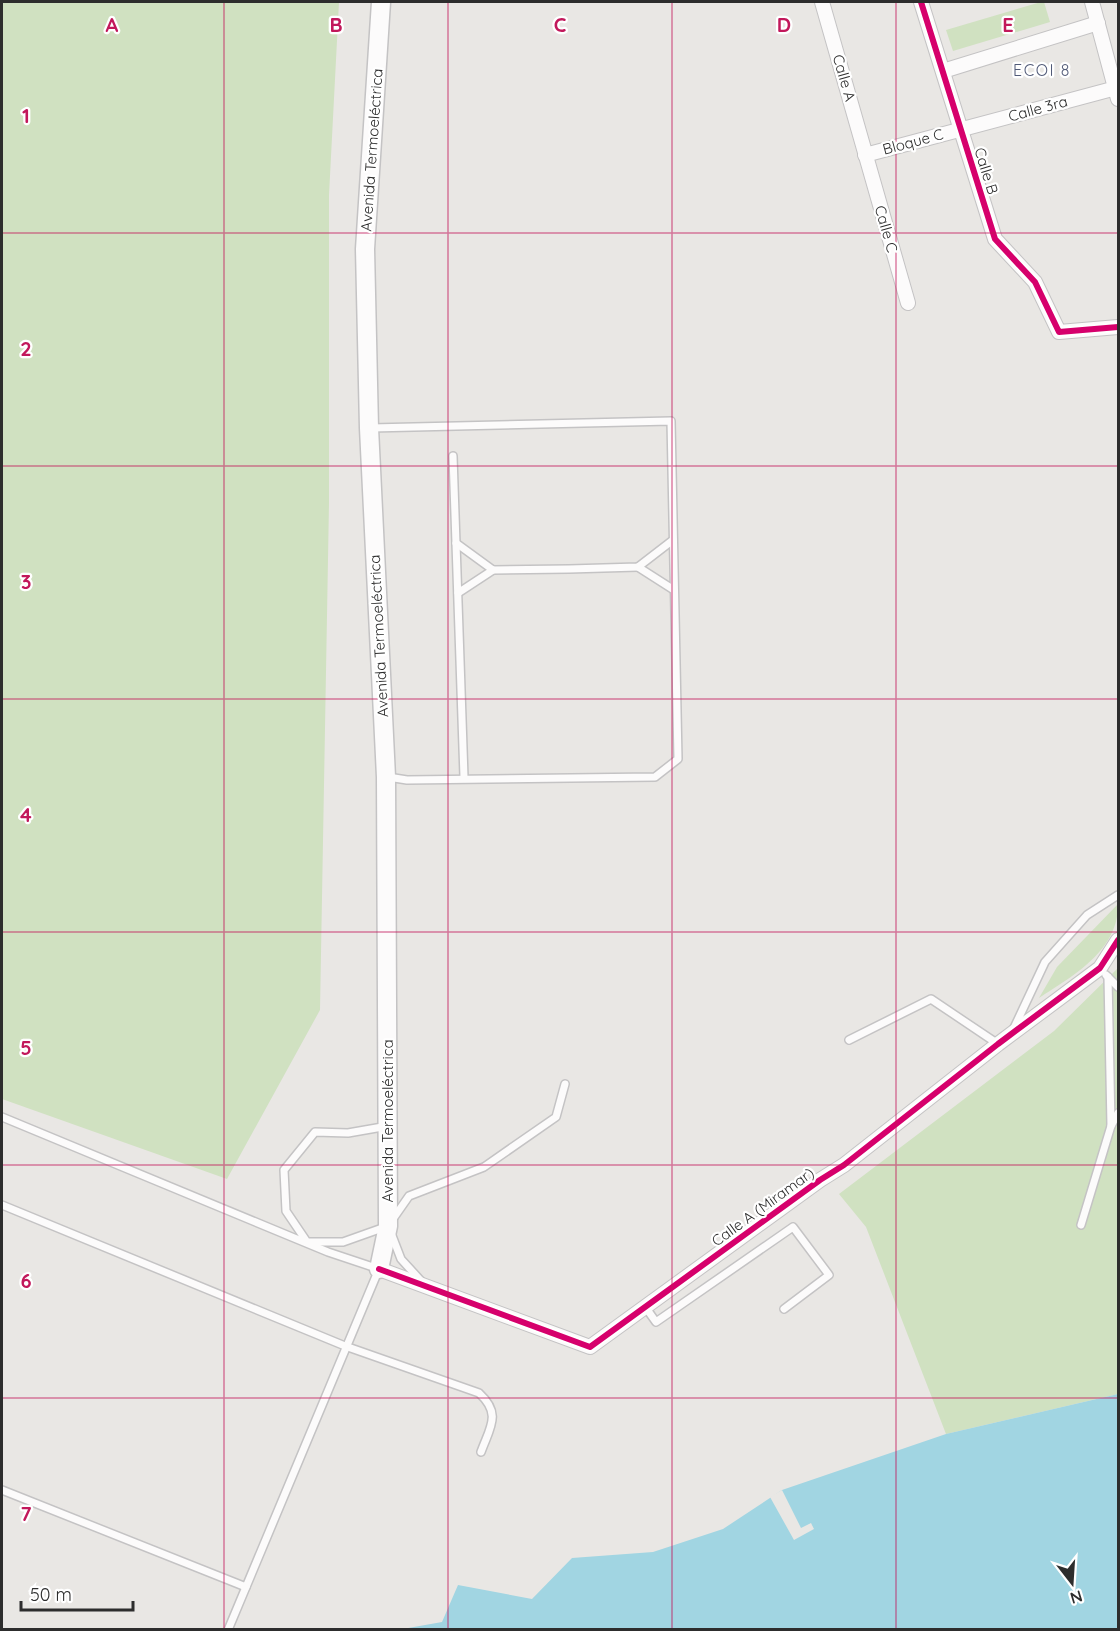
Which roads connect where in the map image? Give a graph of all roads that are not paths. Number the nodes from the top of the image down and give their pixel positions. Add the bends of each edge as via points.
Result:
1 (381, 2) edge
2 (822, 2) edge
3 (921, 2) edge
4 (1092, 2) edge
5 (1098, 23) junction
6 (943, 71) junction
7 (1117, 94) edge
8 (961, 129) junction
9 (865, 155) junction
10 (908, 303) dead end
11 (1119, 327) edge
12 (369, 428) junction
13 (453, 456) dead end
14 (673, 540) junction
15 (456, 543) junction
16 (638, 567) junction
17 (493, 570) junction
18 (674, 590) junction
19 (458, 593) junction
20 (386, 777) junction
21 (464, 777) junction
22 (1119, 895) edge
23 (1119, 940) edge
24 (1104, 972) junction
25 (1119, 987) edge
26 (1010, 1036) junction
27 (849, 1040) dead end
28 (998, 1044) junction
29 (565, 1084) dead end
30 (1119, 1113) edge
31 (2, 1117) edge
32 (388, 1126) junction
33 (1111, 1126) junction
34 (2, 1204) edge
35 (1081, 1225) dead end
36 (388, 1226) junction
37 (307, 1242) junction
38 (379, 1269) junction
39 (429, 1289) junction
40 (646, 1308) junction
41 (784, 1309) dead end
42 (345, 1346) junction
43 (481, 1452) dead end
44 (2, 1490) edge
45 (246, 1587) junction
46 (228, 1629) edge

1 - 12 main road, Avenida Termoeléctrica via 365,249
2 - 9 street, Calle A
3 - 6 street, Calle B
4 - 5 street
5 - 6 street
5 - 7 street
6 - 8 street, Calle B
7 - 8 street, Calle 3ra
8 - 9 street, Bloque C
8 - 11 street, Calle B via 995,239 1035,282 1059,332
9 - 10 street, Calle C
12 - 14 lane via 671,421
12 - 20 main road, Avenida Termoeléctrica
13 - 15 lane
14 - 16 lane
14 - 18 lane
15 - 17 lane
15 - 19 lane
16 - 17 lane
16 - 18 lane
17 - 19 lane
18 - 21 lane via 678,759 655,777
19 - 21 lane
20 - 21 lane
20 - 32 main road, Avenida Termoeléctrica
22 - 26 lane via 1087,915 1045,962
23 - 24 street, Calle A (Miramar)
24 - 25 lane
24 - 26 street, Calle A (Miramar)
24 - 33 lane
26 - 28 street, Calle A (Miramar)
27 - 28 lane via 931,999
28 - 40 street, Calle A (Miramar) via 844,1165
29 - 36 lane via 556,1117 484,1167 409,1196
30 - 33 lane
31 - 37 lane
32 - 36 main road, Avenida Termoeléctrica
32 - 37 lane via 348,1133 315,1132 284,1170 286,1211
33 - 35 lane
34 - 42 lane
36 - 37 lane via 343,1242
36 - 38 main road, Avenida Termoeléctrica
36 - 39 lane via 401,1258
37 - 38 lane
38 - 39 street, Calle A (Miramar)
38 - 42 lane
39 - 40 street, Calle A (Miramar) via 590,1347
40 - 41 lane via 656,1322 793,1227 829,1275
42 - 43 lane via 479,1393 494,1413
42 - 45 lane
44 - 45 lane
45 - 46 lane

